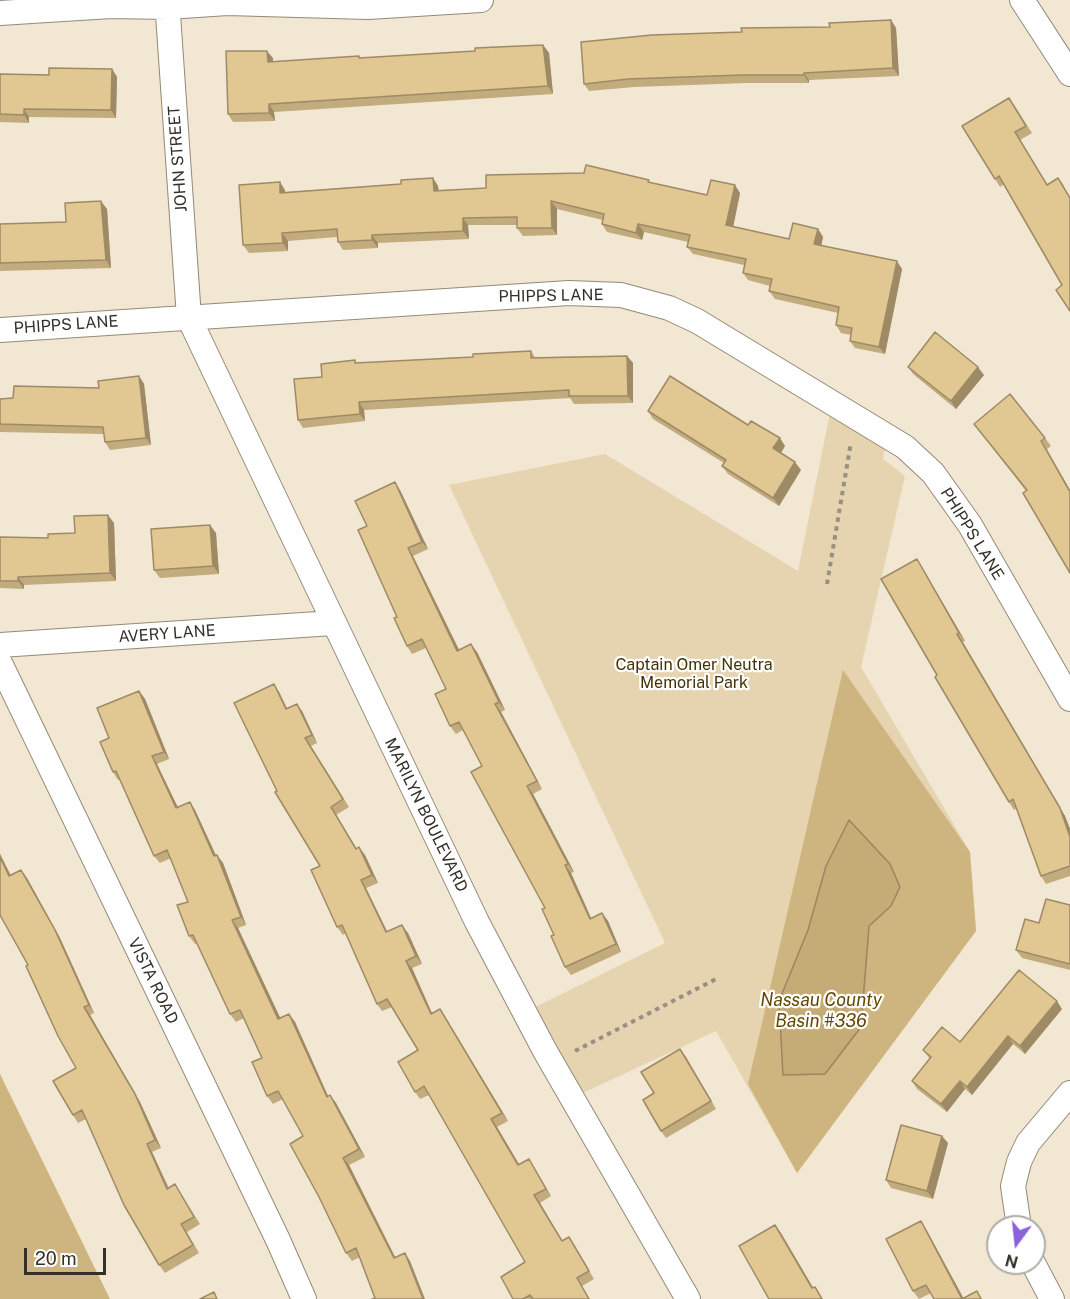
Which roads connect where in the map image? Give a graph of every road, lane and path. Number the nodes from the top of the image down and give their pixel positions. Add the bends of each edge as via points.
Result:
1 (481, 0) edge
2 (1022, 0) edge
3 (167, 3) edge
4 (0, 13) edge
5 (1070, 74) edge
6 (189, 318) junction
7 (0, 330) edge
8 (856, 417) junction
9 (827, 584) dead end
10 (333, 623) junction
11 (0, 645) edge
12 (0, 663) edge
13 (1070, 699) edge
14 (716, 979) dead end
15 (552, 1063) junction
16 (1070, 1093) edge
17 (1017, 1215) edge
18 (1039, 1275) edge
19 (304, 1299) edge
20 (688, 1299) edge
21 (1052, 1299) edge

1 - 3 street via 368,7
2 - 5 street
3 - 4 street
3 - 6 street, JOHN STREET
6 - 7 street, PHIPPS LANE
6 - 8 street, PHIPPS LANE via 569,292 621,295 669,308 697,321
6 - 10 street, MARILYN BOULEVARD
8 - 9 path
8 - 13 street, PHIPPS LANE via 905,447 933,473 970,525
10 - 11 street, AVERY LANE
10 - 15 street, MARILYN BOULEVARD via 477,922
12 - 19 street, VISTA ROAD
14 - 15 path
15 - 20 street, MARILYN BOULEVARD
16 - 17 street via 1028,1143 1019,1161 1013,1186
18 - 21 street

